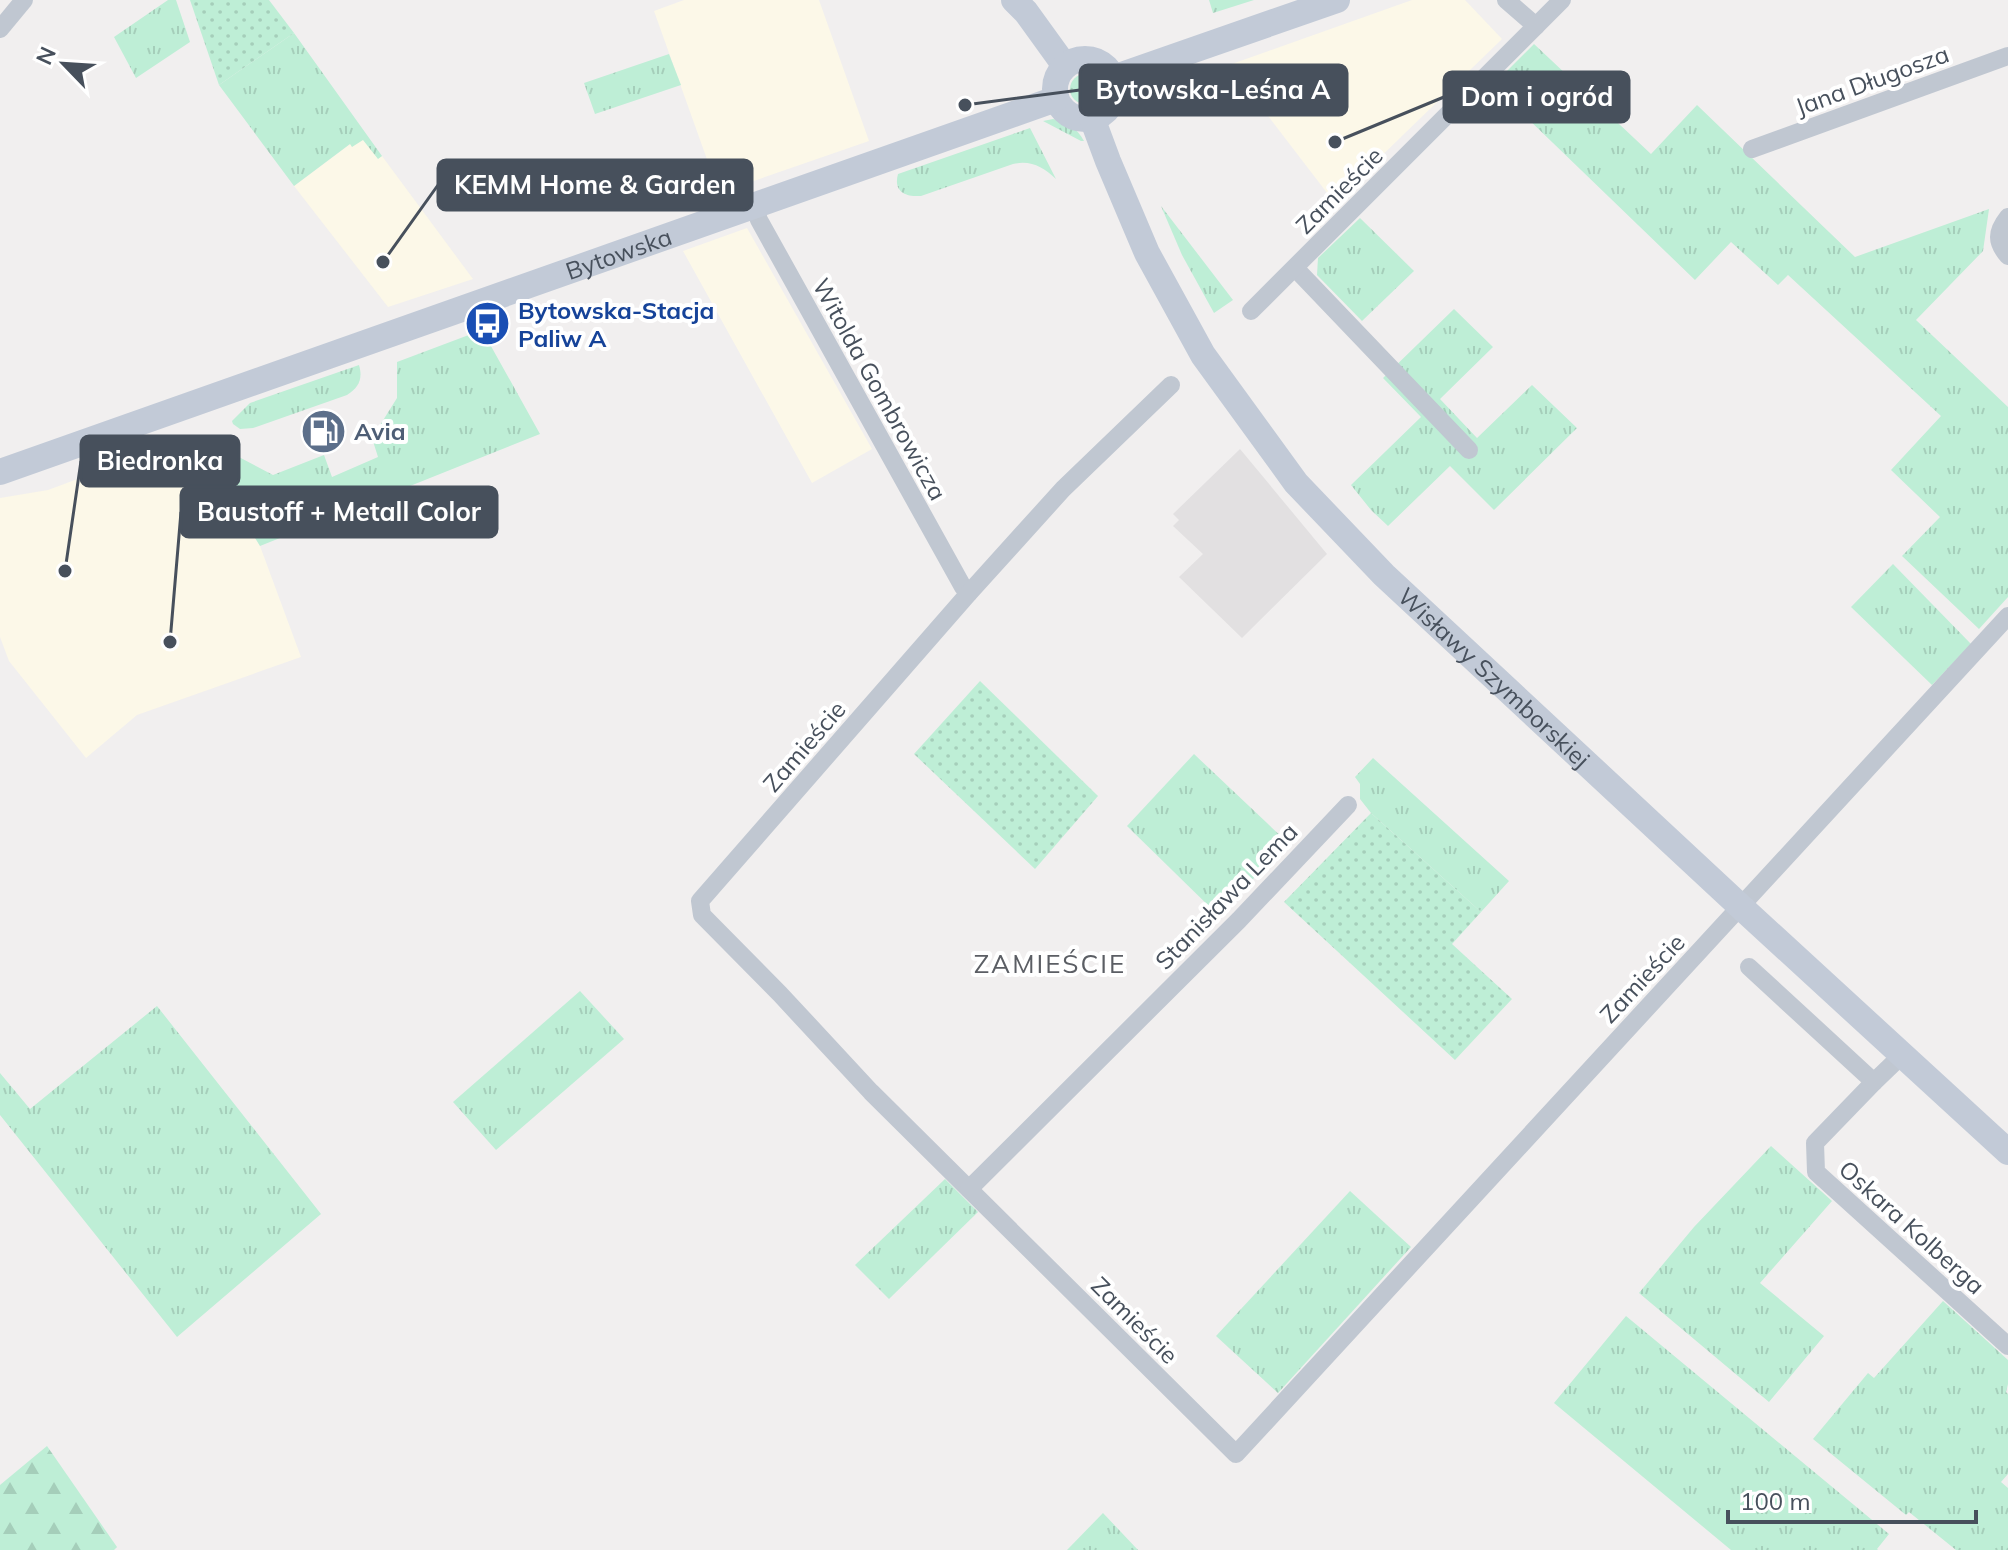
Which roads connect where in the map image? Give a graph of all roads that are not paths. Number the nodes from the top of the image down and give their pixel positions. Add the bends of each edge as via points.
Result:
1 (24, 0) edge
2 (1014, 0) edge
3 (1337, 0) edge
4 (1506, 0) edge
5 (1562, 0) edge
6 (1536, 26) junction
7 (0, 29) edge
8 (2008, 56) edge
9 (1065, 66) junction
10 (1113, 78) junction
11 (1056, 99) junction
12 (1092, 118) junction
13 (1752, 149) dead end
14 (754, 205) junction
15 (2008, 217) edge
16 (2008, 256) edge
17 (1295, 268) junction
18 (1251, 311) dead end
19 (1171, 385) dead end
20 (1469, 450) dead end
21 (0, 472) edge
22 (969, 593) junction
23 (2008, 616) edge
24 (1348, 805) dead end
25 (1741, 907) junction
26 (1749, 967) dead end
27 (1902, 1055) junction
28 (1874, 1082) junction
29 (2008, 1152) edge
30 (969, 1189) junction
31 (2008, 1346) edge

1 - 7 street
2 - 9 main road
3 - 10 main road
4 - 6 street
5 - 6 street, Zamieście
6 - 17 street, Zamieście
8 - 13 street, Jana Długosza
9 - 10 main road via 1078,59 1092,60
9 - 11 main road via 1056,78
10 - 12 main road via 1111,103
11 - 12 main road via 1070,116
11 - 14 main road, Bytowska
12 - 25 main road, Wisławy Szymborskiej via 1147,253 1203,355 1296,483 1384,575
14 - 21 main road, Bytowska
14 - 22 street, Witolda Gombrowicza
15 - 16 street via 1999,235
17 - 18 street, Zamieście
17 - 20 street
19 - 22 street, Zamieście via 1063,489
22 - 30 street, Zamieście via 700,901 702,915 727,942
23 - 25 street, Zamieście
24 - 30 street, Stanisława Lema
25 - 27 main road, Wisławy Szymborskiej
25 - 30 street, Zamieście via 1236,1454
26 - 28 street
27 - 28 street, Oskara Kolberga
27 - 29 main road, Wisławy Szymborskiej
28 - 31 street, Oskara Kolberga via 1815,1143 1816,1172

